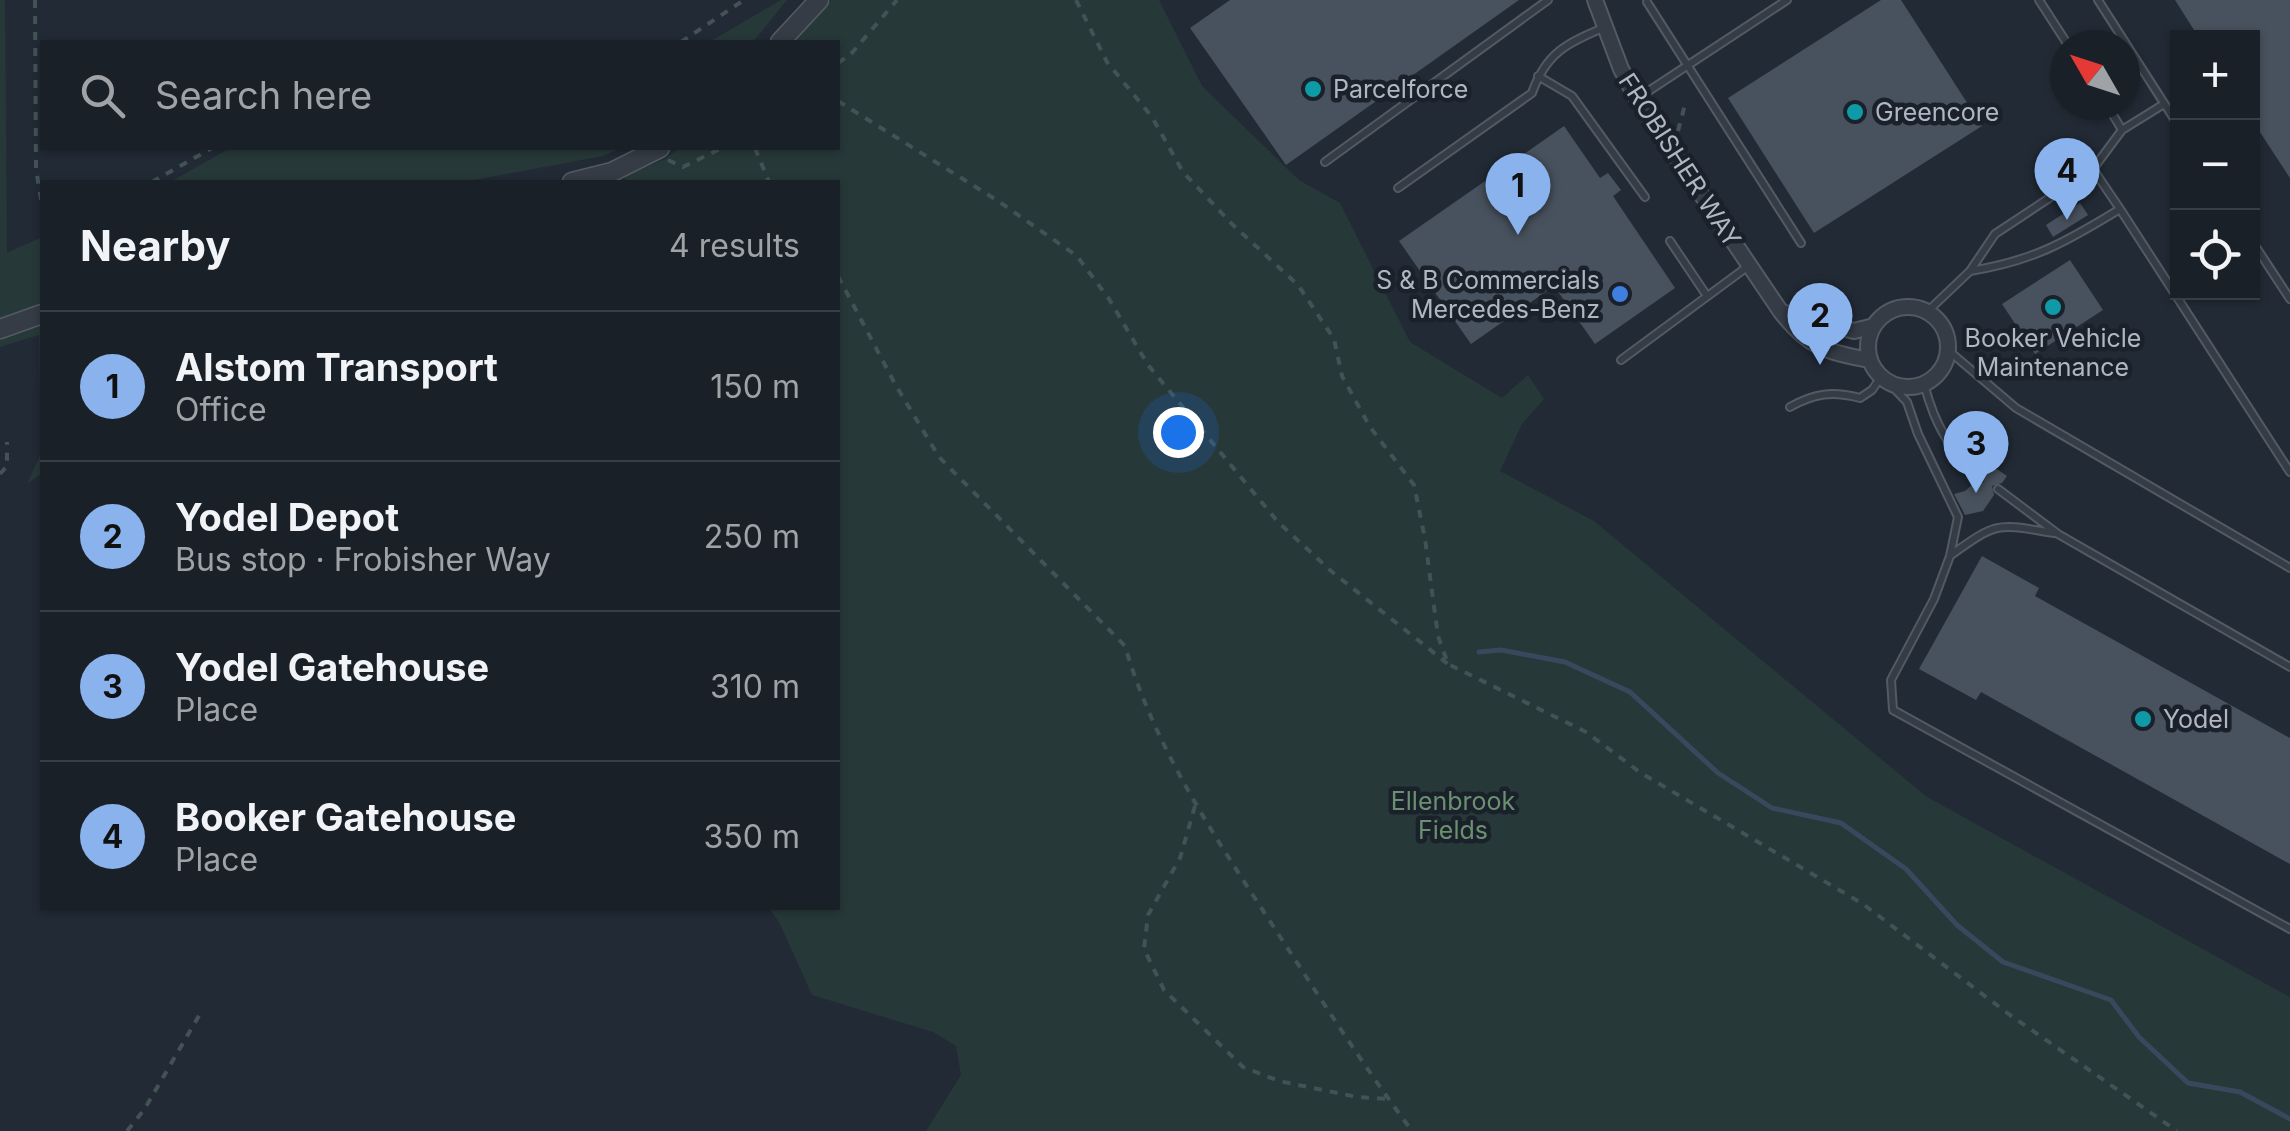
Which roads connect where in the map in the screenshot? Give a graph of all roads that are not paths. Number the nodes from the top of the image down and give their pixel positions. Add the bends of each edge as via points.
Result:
1 (820, 0) edge
2 (1548, 0) edge
3 (1596, 0) edge
4 (1787, 0) edge
5 (2039, 0) edge
6 (2098, 0) edge
7 (1646, 2) edge
8 (1604, 27) junction
9 (2058, 30) edge
10 (782, 40) edge
11 (1687, 65) junction
12 (1538, 76) junction
13 (1637, 99) junction
14 (2164, 104) junction
15 (2116, 120) edge
16 (2175, 120) edge
17 (2122, 130) junction
18 (656, 150) edge
19 (1325, 162) dead end
20 (2093, 169) junction
21 (602, 179) edge
22 (1398, 188) dead end
23 (1645, 197) dead end
24 (2120, 209) junction
25 (1670, 241) dead end
26 (1802, 243) dead end
27 (2260, 253) edge
28 (1748, 266) junction
29 (1970, 271) junction
30 (1708, 296) junction
31 (2290, 299) edge
32 (1781, 312) junction
33 (1928, 312) junction
34 (40, 315) edge
35 (1874, 326) junction
36 (0, 329) edge
37 (1948, 351) junction
38 (1621, 360) dead end
39 (1870, 360) junction
40 (1884, 379) junction
41 (1924, 384) junction
42 (1790, 407) dead end
43 (2290, 472) edge
44 (1979, 477) dead end
45 (1998, 489) dead end
46 (2058, 534) junction
47 (1950, 556) junction
48 (2290, 568) edge
49 (2290, 667) edge
50 (2290, 929) edge

1 - 10 street
2 - 19 lane
3 - 8 street, FROBISHER WAY
4 - 11 lane
5 - 9 lane
6 - 14 lane
7 - 11 lane
8 - 12 lane via 1559,48
8 - 13 street, FROBISHER WAY
11 - 13 lane
11 - 26 lane
12 - 22 lane via 1532,92
12 - 23 lane via 1572,96
13 - 28 street, FROBISHER WAY
14 - 16 lane
14 - 17 lane
15 - 17 lane
17 - 20 lane
18 - 21 street
20 - 24 lane
20 - 29 lane via 1995,234
24 - 29 lane via 2014,264
24 - 43 lane
25 - 30 lane
27 - 31 lane
28 - 30 lane
28 - 32 street, FROBISHER WAY
29 - 33 lane
30 - 38 lane
32 - 35 street via 1854,331
32 - 39 street, FROBISHER WAY via 1798,334 1829,352
33 - 35 street via 1895,308
33 - 37 street via 1944,326
34 - 36 street
35 - 39 street
37 - 41 street
37 - 48 lane via 2016,408
39 - 40 street
40 - 41 street
40 - 42 lane via 1860,398 1835,392
40 - 47 lane via 1907,402 1958,517
41 - 44 lane via 1948,445
45 - 46 lane
46 - 47 lane via 1990,527
46 - 49 lane
47 - 50 lane via 1891,680 1893,710

